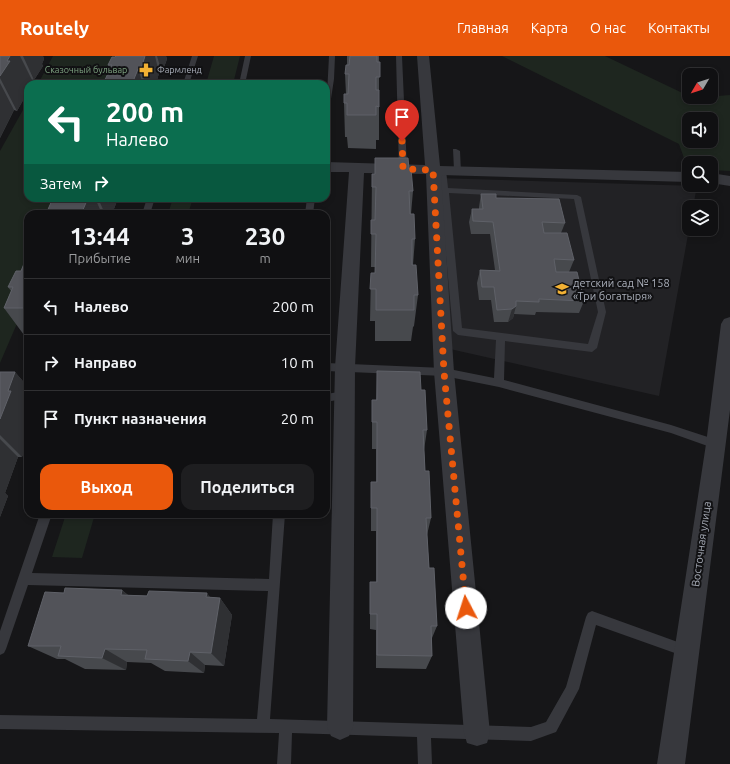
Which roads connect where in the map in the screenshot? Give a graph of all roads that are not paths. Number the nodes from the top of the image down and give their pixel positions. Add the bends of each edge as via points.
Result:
1 (195, 56) edge
2 (248, 56) edge
3 (332, 56) edge
4 (399, 56) edge
5 (423, 56) edge
6 (187, 80) edge
7 (243, 80) edge
8 (330, 86) edge
9 (456, 150) dead end
10 (330, 167) edge
11 (357, 168) junction
12 (403, 169) junction
13 (438, 170) junction
14 (458, 170) junction
15 (682, 177) edge
16 (718, 179) edge
17 (730, 181) edge
18 (445, 190) junction
19 (730, 324) edge
20 (501, 337) junction
21 (335, 367) edge
22 (444, 372) junction
23 (499, 383) junction
24 (335, 396) edge
25 (716, 444) junction
26 (45, 518) edge
27 (279, 518) edge
28 (24, 579) junction
29 (274, 584) junction
30 (0, 650) edge
31 (686, 651) junction
32 (0, 722) edge
33 (263, 726) junction
34 (286, 726) junction
35 (340, 727) junction
36 (424, 731) junction
37 (477, 733) junction
38 (284, 764) edge
39 (425, 764) edge
40 (671, 764) edge

1 - 6 lane
2 - 7 lane
3 - 8 lane
4 - 12 lane
5 - 13 street
9 - 14 lane
10 - 11 street
11 - 12 street
11 - 21 street
12 - 13 street
13 - 14 street
13 - 18 lane
13 - 22 street
14 - 15 street
16 - 17 street
18 - 20 lane via 458,331
18 - 20 lane via 577,197 602,312 592,348
19 - 25 street, Восточная улица
20 - 23 lane
21 - 22 lane
21 - 24 street
22 - 23 lane
22 - 37 street
23 - 25 lane via 671,429
24 - 35 street
25 - 31 street, Восточная улица
26 - 28 lane
27 - 29 lane
28 - 29 lane
28 - 30 lane
29 - 33 lane
31 - 37 lane via 592,617 572,689 551,727 531,734
31 - 40 street, Восточная улица
32 - 33 lane
33 - 34 lane
34 - 35 lane
34 - 38 lane
35 - 36 lane
36 - 37 lane
36 - 39 lane

